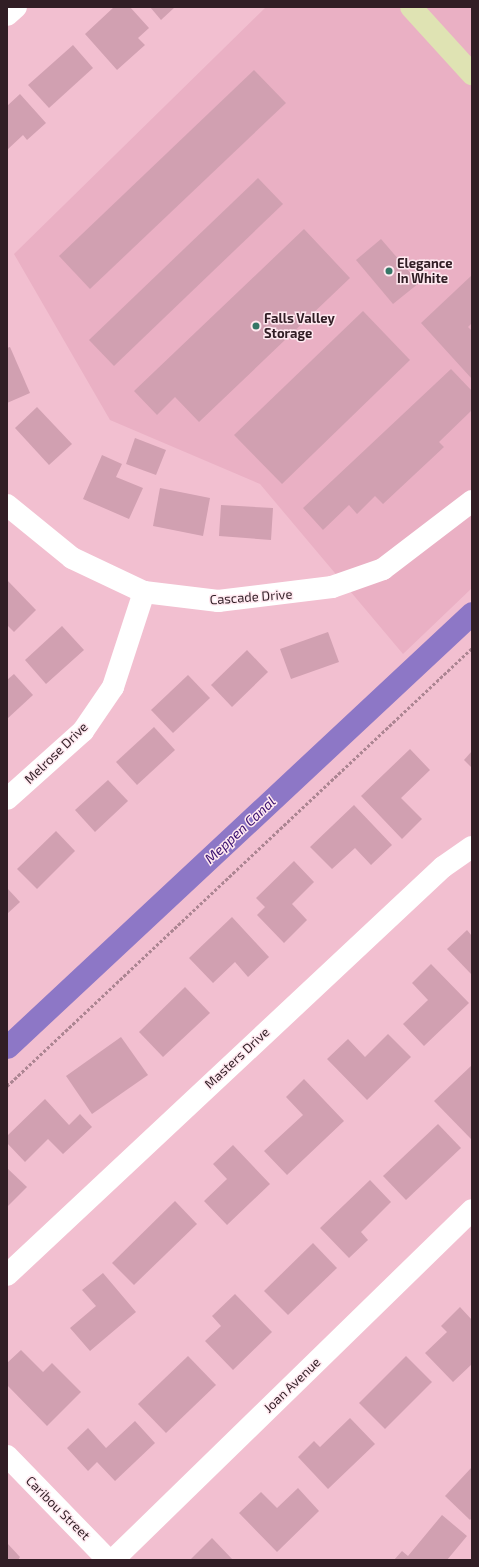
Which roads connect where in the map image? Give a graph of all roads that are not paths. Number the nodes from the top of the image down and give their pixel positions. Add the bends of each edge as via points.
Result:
1 (16, 7) edge
2 (411, 7) edge
3 (7, 15) edge
4 (472, 74) edge
5 (472, 501) edge
6 (7, 505) edge
7 (144, 592) junction
8 (7, 799) edge
9 (472, 847) edge
10 (472, 1210) edge
11 (7, 1275) edge
12 (7, 1456) edge
13 (108, 1560) edge
14 (113, 1560) edge

1 - 3 street
2 - 4 main road
5 - 7 street, Cascade Drive via 383,568 332,587 218,601
6 - 7 street, Cascade Drive via 72,558
7 - 8 street, Melrose Drive via 113,688 83,731
9 - 11 street, Masters Drive via 443,867
10 - 14 street, Joan Avenue
12 - 13 street, Caribou Street

